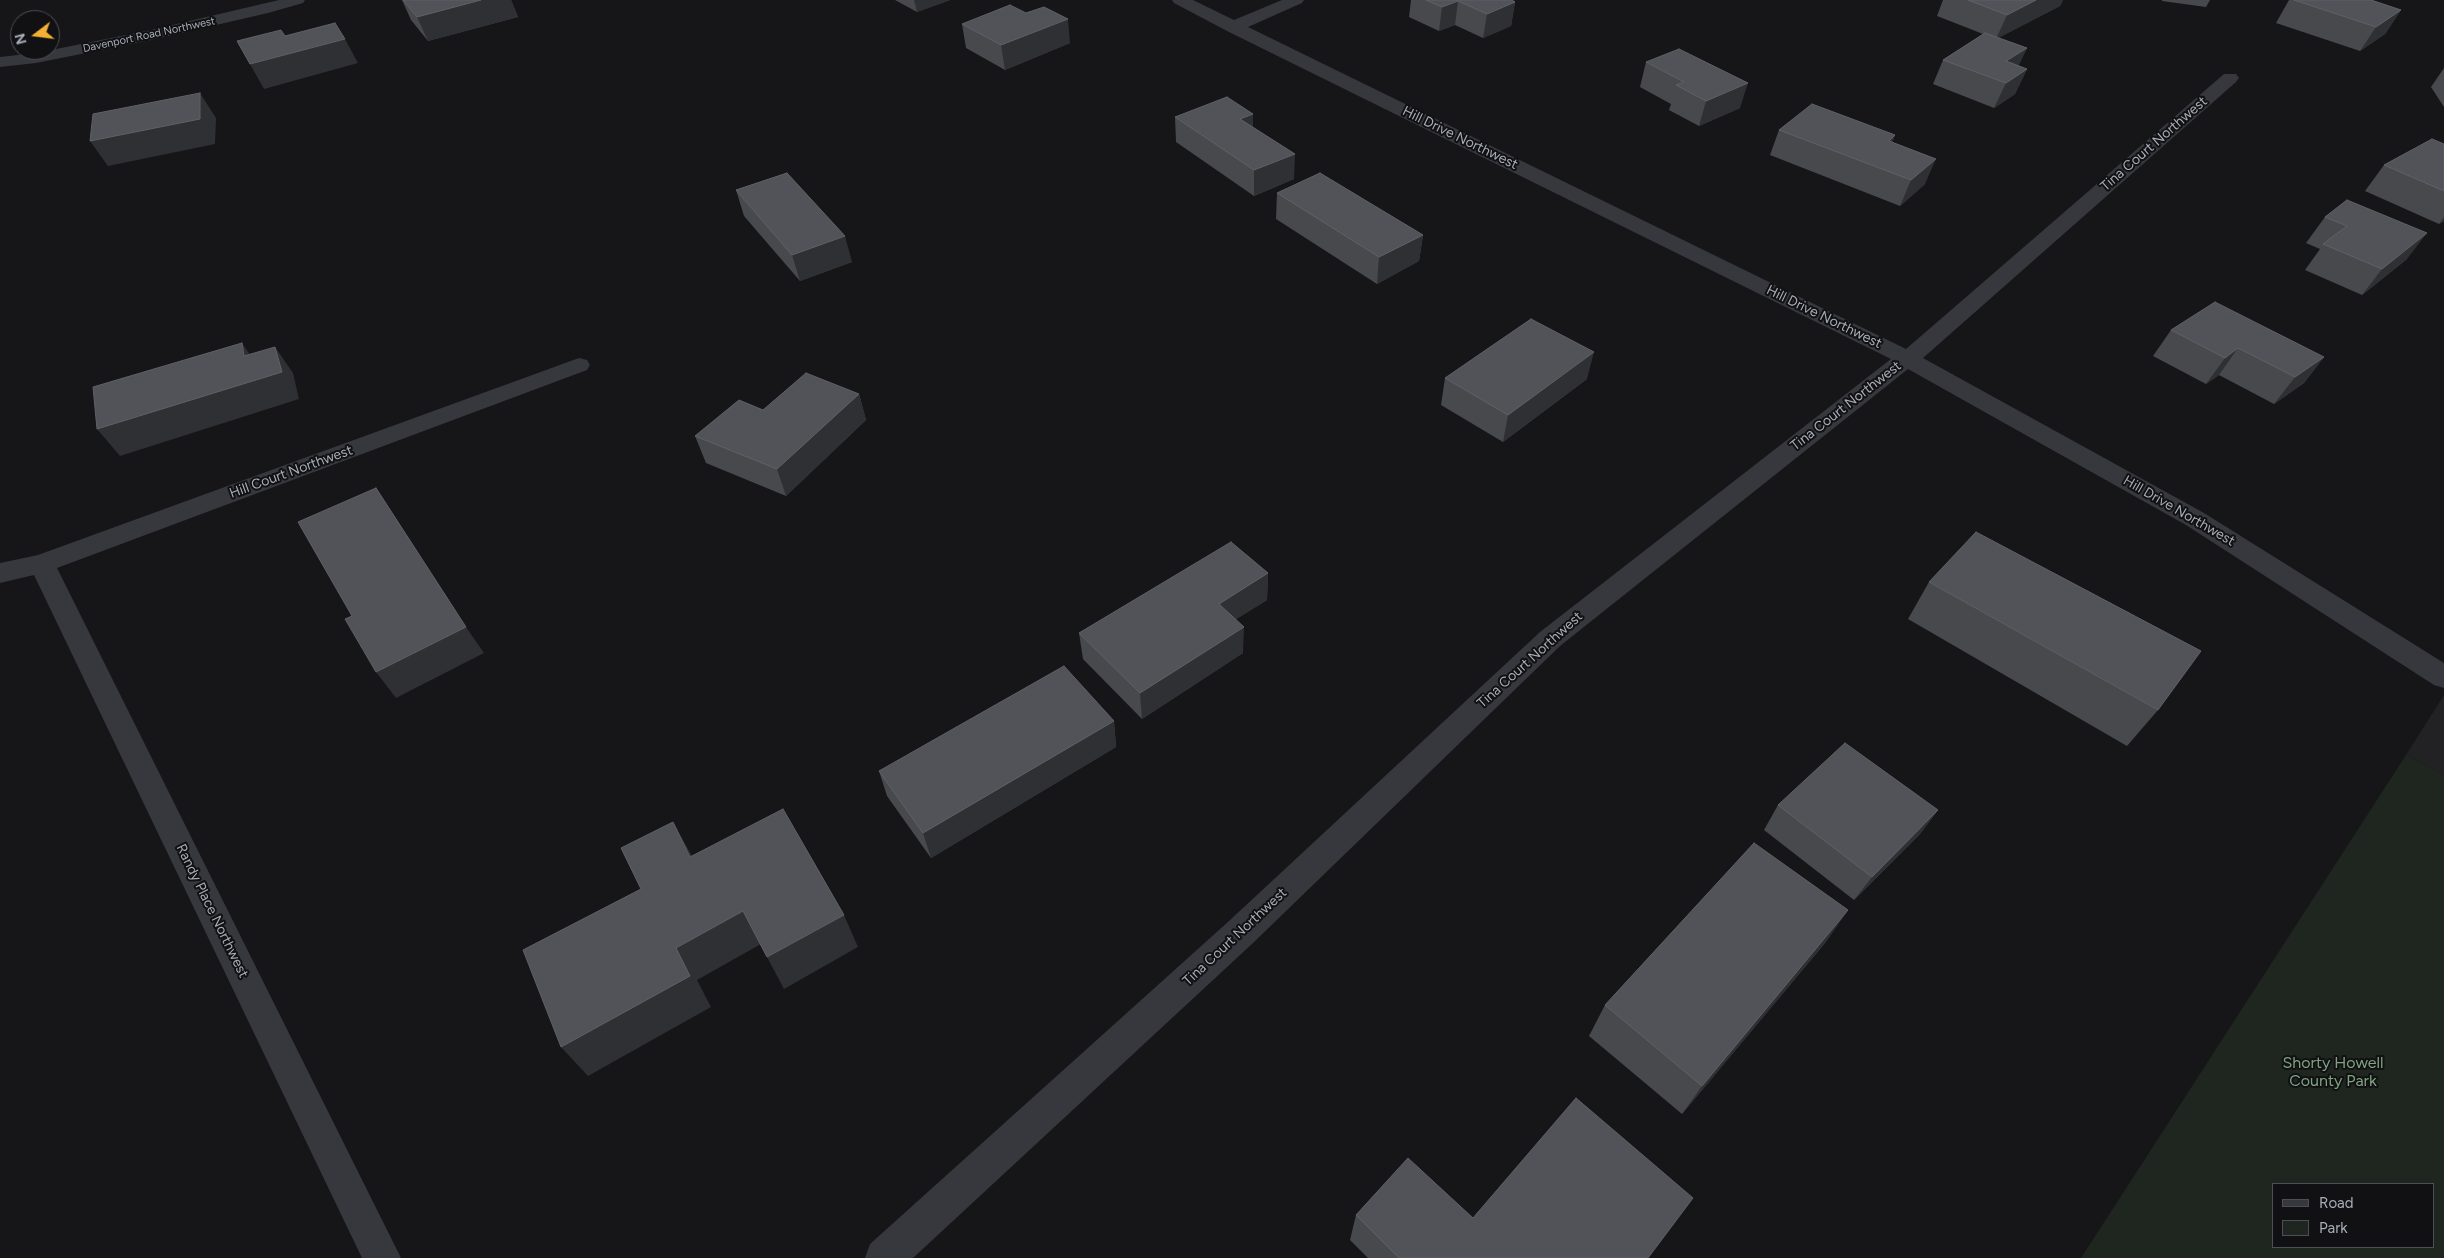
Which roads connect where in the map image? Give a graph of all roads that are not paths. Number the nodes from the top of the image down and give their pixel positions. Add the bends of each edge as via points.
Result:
1 (297, 0) edge
2 (1180, 0) edge
3 (1296, 0) edge
4 (1233, 27) junction
5 (0, 62) edge
6 (2230, 78) dead end
7 (1908, 359) junction
8 (579, 365) dead end
9 (42, 564) junction
10 (0, 573) edge
11 (2444, 677) edge
12 (382, 1258) edge
13 (884, 1258) edge

1 - 5 street, Davenport Road Northwest via 151,35
2 - 4 street, Hill Drive Northwest
3 - 4 street
4 - 7 street, Hill Drive Northwest
6 - 7 street, Tina Court Northwest
7 - 11 street, Hill Drive Northwest via 2195,519
7 - 13 street, Tina Court Northwest via 1550,639 1242,932
8 - 9 street, Hill Court Northwest
9 - 10 street, Hill Court Northwest
9 - 12 street, Randy Place Northwest

